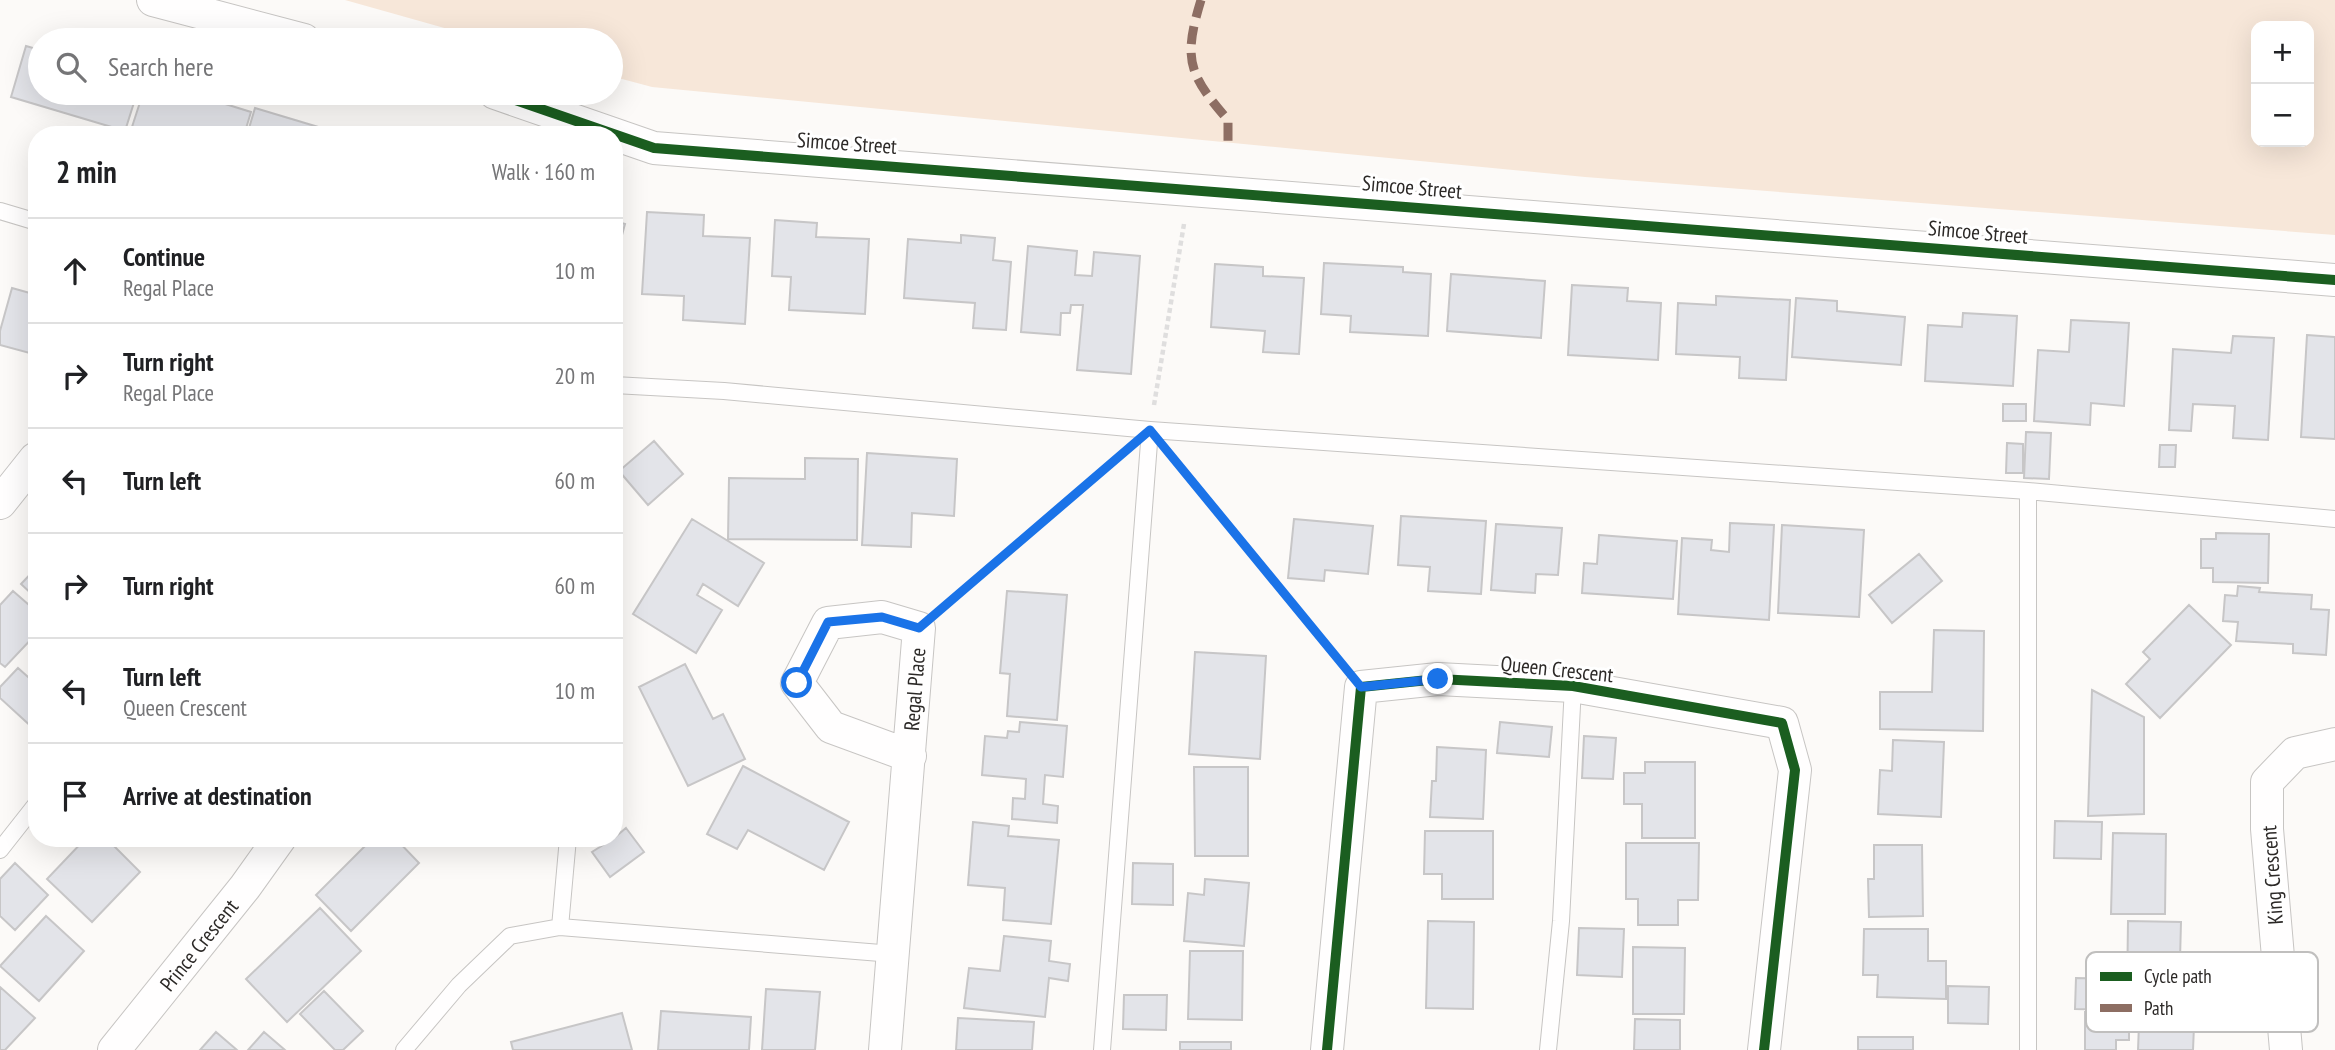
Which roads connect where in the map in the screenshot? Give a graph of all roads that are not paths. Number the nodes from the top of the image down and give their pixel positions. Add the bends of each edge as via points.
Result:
1 (153, 0) edge
2 (259, 28) edge
3 (530, 105) edge
4 (590, 126) edge
5 (623, 137) edge
6 (0, 211) edge
7 (28, 219) edge
8 (2335, 280) edge
9 (623, 385) edge
10 (1150, 430) junction
11 (28, 468) edge
12 (2028, 491) junction
13 (0, 503) edge
14 (2335, 519) edge
15 (1573, 687) junction
16 (2335, 744) edge
17 (910, 756) junction
18 (28, 814) edge
19 (274, 847) edge
20 (567, 847) edge
21 (0, 850) edge
22 (560, 926) junction
23 (2278, 952) edge
24 (894, 954) junction
25 (2284, 1032) edge
26 (114, 1050) edge
27 (404, 1050) edge
28 (885, 1050) edge
29 (1101, 1050) edge
30 (1327, 1050) edge
31 (1548, 1050) edge
32 (1764, 1050) edge
33 (2028, 1050) edge
34 (2286, 1050) edge

1 - 2 street
3 - 4 street, Simcoe Street
5 - 8 street, Simcoe Street via 654,148
6 - 7 lane
9 - 10 lane
10 - 12 lane
10 - 29 lane
11 - 13 street
12 - 14 lane
12 - 33 lane
15 - 30 street, Queen Crescent via 1438,679 1361,687
15 - 31 lane via 1561,921
15 - 32 street, Queen Crescent via 1782,723 1795,770
16 - 23 street, King Crescent via 2295,753 2267,782
17 - 17 street, Regal Place via 831,727 797,683 828,622 882,617 919,628
17 - 24 street, Regal Place
18 - 21 lane
19 - 26 street, Prince Crescent
20 - 22 lane
22 - 24 lane
22 - 27 lane via 510,936 459,985
24 - 28 street, Regal Place
25 - 34 street, King Crescent

